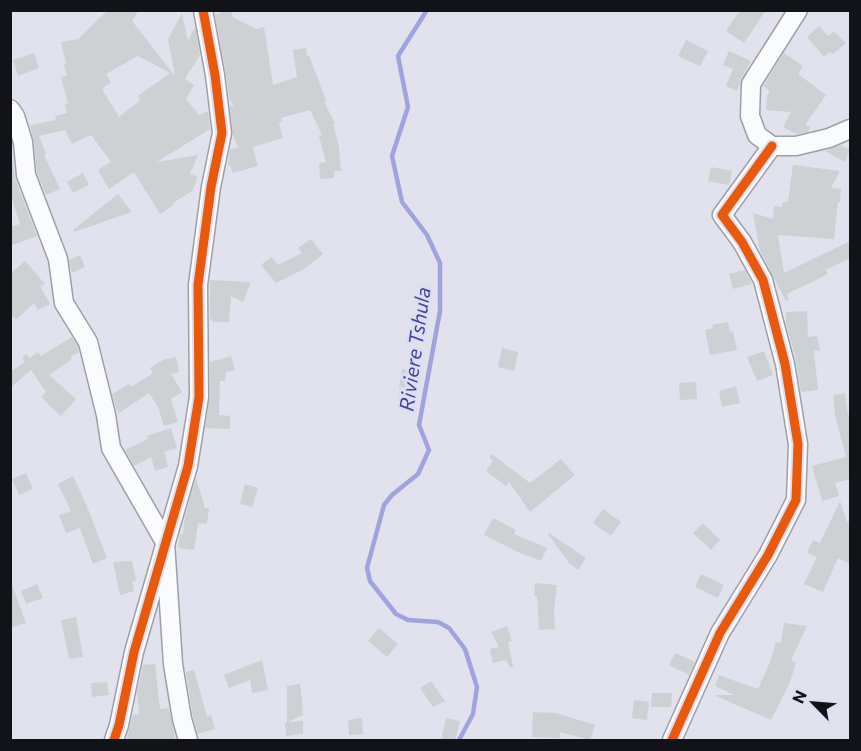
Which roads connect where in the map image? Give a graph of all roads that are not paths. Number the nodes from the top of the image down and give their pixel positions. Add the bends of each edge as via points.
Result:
1 (203, 10) edge
2 (798, 10) edge
3 (10, 109) edge
4 (850, 129) edge
5 (772, 146) junction
6 (165, 542) junction
7 (114, 741) edge
8 (188, 741) edge
9 (672, 741) edge

1 - 6 street via 222,133 198,285 200,397 188,465
2 - 5 street via 751,84 750,116 757,135
3 - 6 street via 23,142 26,175 58,259 64,303 88,342 111,448
4 - 5 street via 795,146
5 - 9 street via 722,215 763,280 782,354 798,444 796,500 720,633
6 - 7 street
6 - 8 street via 173,664

